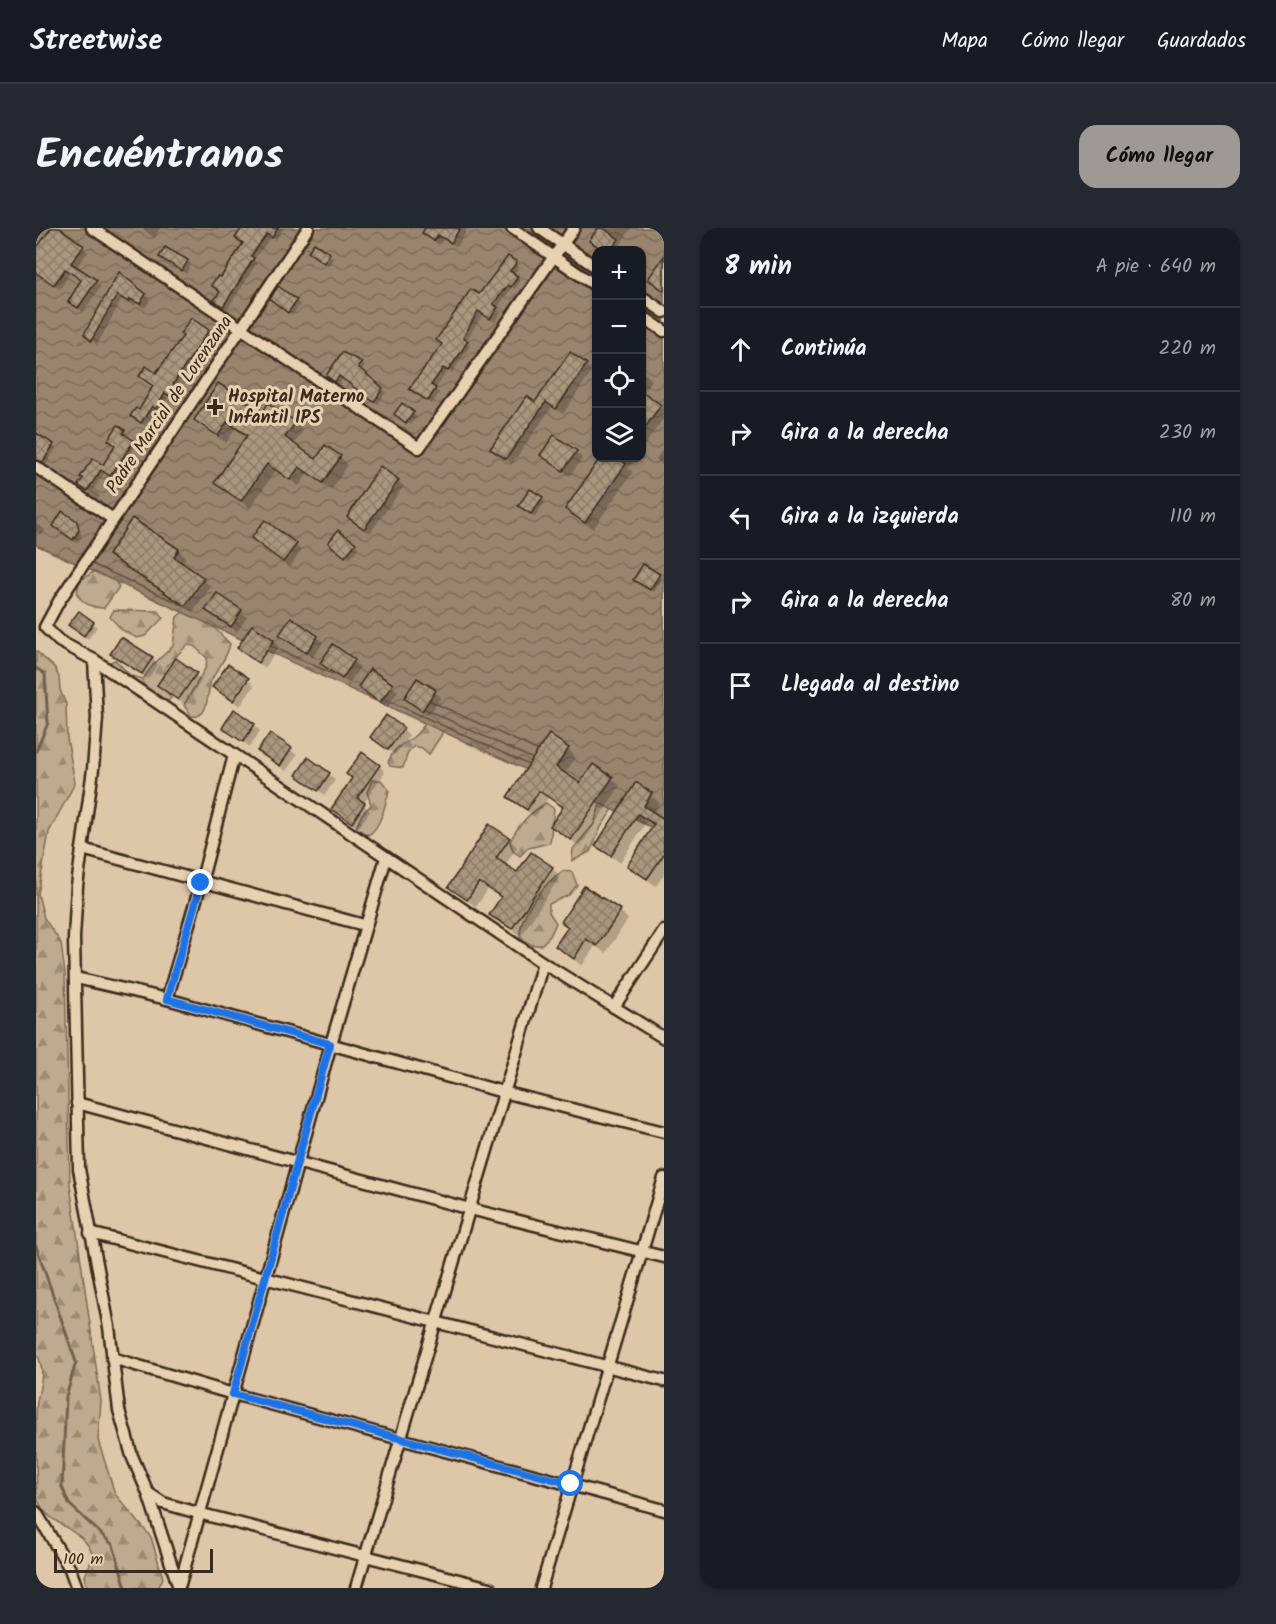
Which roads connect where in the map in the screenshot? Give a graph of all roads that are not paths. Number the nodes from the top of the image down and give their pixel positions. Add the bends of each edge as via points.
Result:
1 (92, 228) edge
2 (308, 228) edge
3 (512, 228) edge
4 (539, 228) edge
5 (574, 228) edge
6 (562, 244) junction
7 (553, 257) junction
8 (592, 264) edge
9 (592, 283) edge
10 (646, 300) edge
11 (664, 312) edge
12 (646, 319) edge
13 (243, 327) junction
14 (664, 331) edge
15 (36, 467) edge
16 (113, 519) junction
17 (94, 660) junction
18 (234, 755) junction
19 (82, 849) junction
20 (386, 858) junction
21 (201, 883) junction
22 (364, 925) junction
23 (664, 931) edge
24 (543, 963) junction
25 (76, 978) junction
26 (167, 999) junction
27 (614, 1007) junction
28 (664, 1038) edge
29 (330, 1044) junction
30 (502, 1092) junction
31 (77, 1103) junction
32 (664, 1132) edge
33 (299, 1161) junction
34 (664, 1178) edge
35 (470, 1209) junction
36 (90, 1233) junction
37 (642, 1250) junction
38 (664, 1257) edge
39 (266, 1281) junction
40 (435, 1322) junction
41 (112, 1358) junction
42 (607, 1366) junction
43 (664, 1382) edge
44 (233, 1394) junction
45 (399, 1438) junction
46 (571, 1484) junction
47 (148, 1493) junction
48 (664, 1510) edge
49 (36, 1512) edge
50 (198, 1513) junction
51 (366, 1557) junction
52 (180, 1586) edge
53 (77, 1588) edge
54 (356, 1588) edge
55 (490, 1588) edge
56 (541, 1588) edge

1 - 13 street
2 - 13 street, Padre Marcial de Lorenzana
3 - 7 street
4 - 6 street
5 - 6 street
6 - 7 street
6 - 8 street
7 - 9 street
7 - 13 street via 419,448
10 - 11 street
12 - 14 street
13 - 16 street, Padre Marcial de Lorenzana
15 - 16 street
16 - 17 street, Padre Marcial de Lorenzana via 45,627 59,641
17 - 18 street
17 - 19 street via 97,718
18 - 20 street
18 - 21 street
19 - 21 street
19 - 25 street via 74,928
20 - 22 street
20 - 24 street
21 - 22 street
21 - 26 street
22 - 29 street
23 - 27 street
24 - 27 street
24 - 30 street
25 - 26 street
25 - 31 street
26 - 29 street
27 - 28 street
29 - 30 street
29 - 33 street
30 - 32 street
30 - 35 street
31 - 33 street
31 - 36 street via 79,1169
33 - 35 street
33 - 39 street
34 - 37 street
35 - 37 street
35 - 40 street
36 - 39 street
36 - 41 street
37 - 38 street
37 - 42 street
39 - 40 street
39 - 44 street
40 - 42 street
40 - 45 street
41 - 44 street
41 - 47 street via 119,1410
42 - 43 street
42 - 46 street
44 - 45 street
44 - 50 street
45 - 46 street
45 - 51 street
46 - 48 street
46 - 56 street
47 - 50 street via 163,1503
47 - 52 street
49 - 53 street
50 - 51 street
50 - 52 street
51 - 54 street
51 - 55 street

